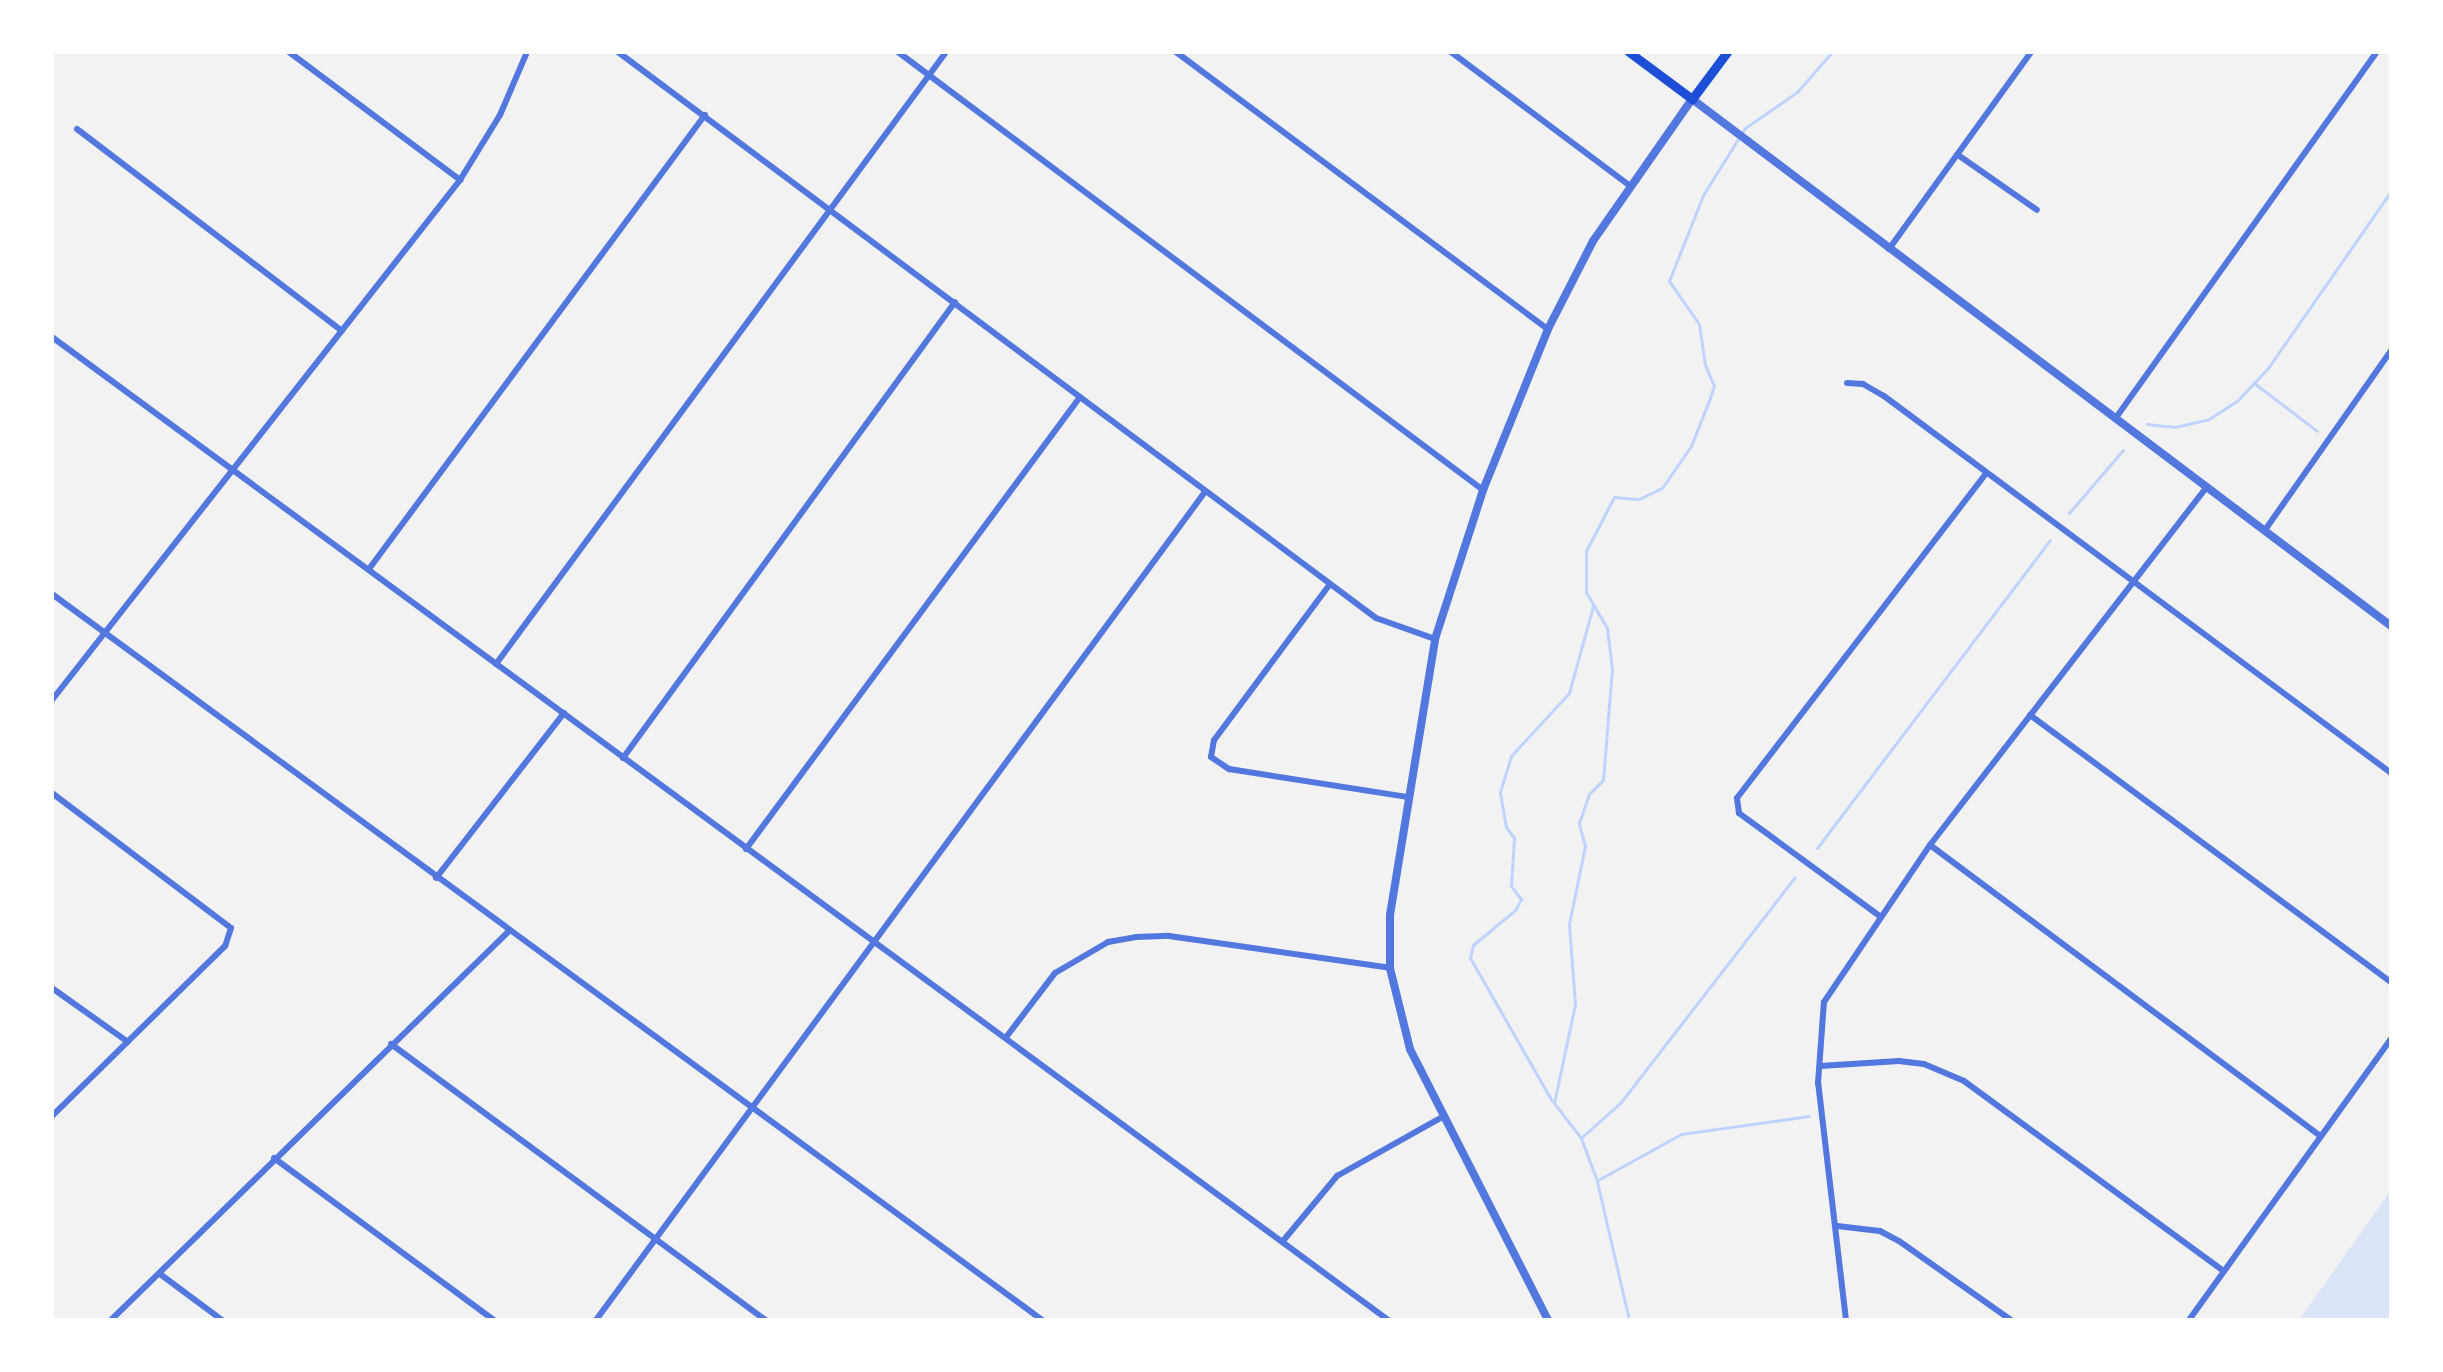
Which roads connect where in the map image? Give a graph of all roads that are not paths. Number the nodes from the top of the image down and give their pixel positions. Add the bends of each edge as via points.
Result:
1 (289, 52) edge
2 (527, 52) edge
3 (618, 52) edge
4 (898, 52) edge
5 (946, 52) edge
6 (1176, 52) edge
7 (1451, 52) edge
8 (1629, 52) edge
9 (1727, 52) edge
10 (2031, 52) edge
11 (2377, 52) edge
12 (929, 75) junction
13 (1692, 99) junction
14 (705, 115) junction
15 (77, 129) dead end
16 (1958, 155) junction
17 (460, 180) junction
18 (1630, 186) junction
19 (828, 208) junction
20 (2037, 210) dead end
21 (1889, 249) junction
22 (955, 302) junction
23 (1548, 329) junction
24 (342, 331) junction
25 (52, 337) edge
26 (2391, 351) edge
27 (1847, 383) dead end
28 (1080, 397) junction
29 (2115, 419) junction
30 (235, 469) junction
31 (1986, 473) junction
32 (2207, 486) junction
33 (1483, 490) junction
34 (1205, 492) junction
35 (2265, 530) junction
36 (369, 569) junction
37 (2132, 582) junction
38 (1330, 584) junction
39 (52, 594) edge
40 (2391, 626) edge
41 (104, 632) junction
42 (1435, 639) junction
43 (496, 664) junction
44 (52, 700) edge
45 (564, 713) junction
46 (2030, 715) junction
47 (623, 758) junction
48 (2391, 773) edge
49 (52, 793) edge
50 (1407, 797) junction
51 (1930, 845) junction
52 (746, 849) junction
53 (436, 878) junction
54 (1881, 917) junction
55 (509, 931) junction
56 (873, 940) junction
57 (1390, 968) junction
58 (2391, 982) edge
59 (52, 988) edge
60 (1007, 1036) junction
61 (2391, 1039) edge
62 (128, 1042) junction
63 (391, 1044) junction
64 (1820, 1066) junction
65 (752, 1107) junction
66 (52, 1116) edge
67 (1444, 1116) junction
68 (2320, 1136) junction
69 (274, 1158) junction
70 (1837, 1226) junction
71 (656, 1239) junction
72 (1283, 1241) junction
73 (2224, 1271) junction
74 (160, 1274) junction
75 (111, 1320) edge
76 (222, 1320) edge
77 (494, 1320) edge
78 (596, 1320) edge
79 (766, 1320) edge
80 (1042, 1320) edge
81 (1388, 1320) edge
82 (1548, 1320) edge
83 (1846, 1320) edge
84 (2011, 1320) edge
85 (2189, 1320) edge

1 - 17 street
2 - 17 street via 500,115
3 - 14 street
4 - 12 street
5 - 12 street
6 - 23 street
7 - 18 street
8 - 13 main road
9 - 13 main road
10 - 16 street
11 - 29 street
12 - 19 street
12 - 33 street
13 - 18 street
13 - 21 street
14 - 19 street
14 - 36 street
15 - 24 street
16 - 20 street
16 - 21 street
17 - 24 street
18 - 23 street via 1593,241
19 - 22 street
19 - 43 street
21 - 29 street
22 - 28 street
22 - 47 street
23 - 33 street
24 - 30 street
25 - 30 street
26 - 35 street
27 - 31 street via 1863,384 1884,396
28 - 34 street
28 - 52 street
29 - 32 street
30 - 36 street
30 - 41 street
31 - 37 street
31 - 54 street via 1737,798 1739,813
32 - 35 street
32 - 37 street
33 - 42 street
34 - 38 street
34 - 56 street
35 - 40 street
36 - 43 street
37 - 46 street
37 - 48 street
38 - 42 street via 1376,618
38 - 50 street via 1214,740 1211,757 1229,769
39 - 41 street
41 - 44 street
41 - 53 street
42 - 50 street
43 - 45 street
45 - 47 street
45 - 53 street
46 - 51 street
46 - 58 street
47 - 52 street
49 - 62 street via 231,928 225,946
50 - 57 street via 1390,915
51 - 54 street
51 - 68 street
52 - 56 street
53 - 55 street
54 - 64 street via 1824,1002
55 - 63 street
55 - 65 street
56 - 60 street
56 - 65 street
57 - 60 street via 1169,936 1136,937 1108,942 1055,973
57 - 67 street via 1410,1049
59 - 62 street
60 - 72 street
61 - 68 street
62 - 66 street
63 - 69 street
63 - 71 street
64 - 70 street
64 - 73 street via 1912,1062 1964,1081
65 - 71 street
65 - 80 street
67 - 72 street via 1337,1176
67 - 82 street
68 - 73 street
69 - 74 street
69 - 77 street
70 - 83 street
70 - 84 street via 1880,1231 1899,1241
71 - 78 street
71 - 79 street
72 - 81 street
73 - 85 street
74 - 75 street
74 - 76 street

